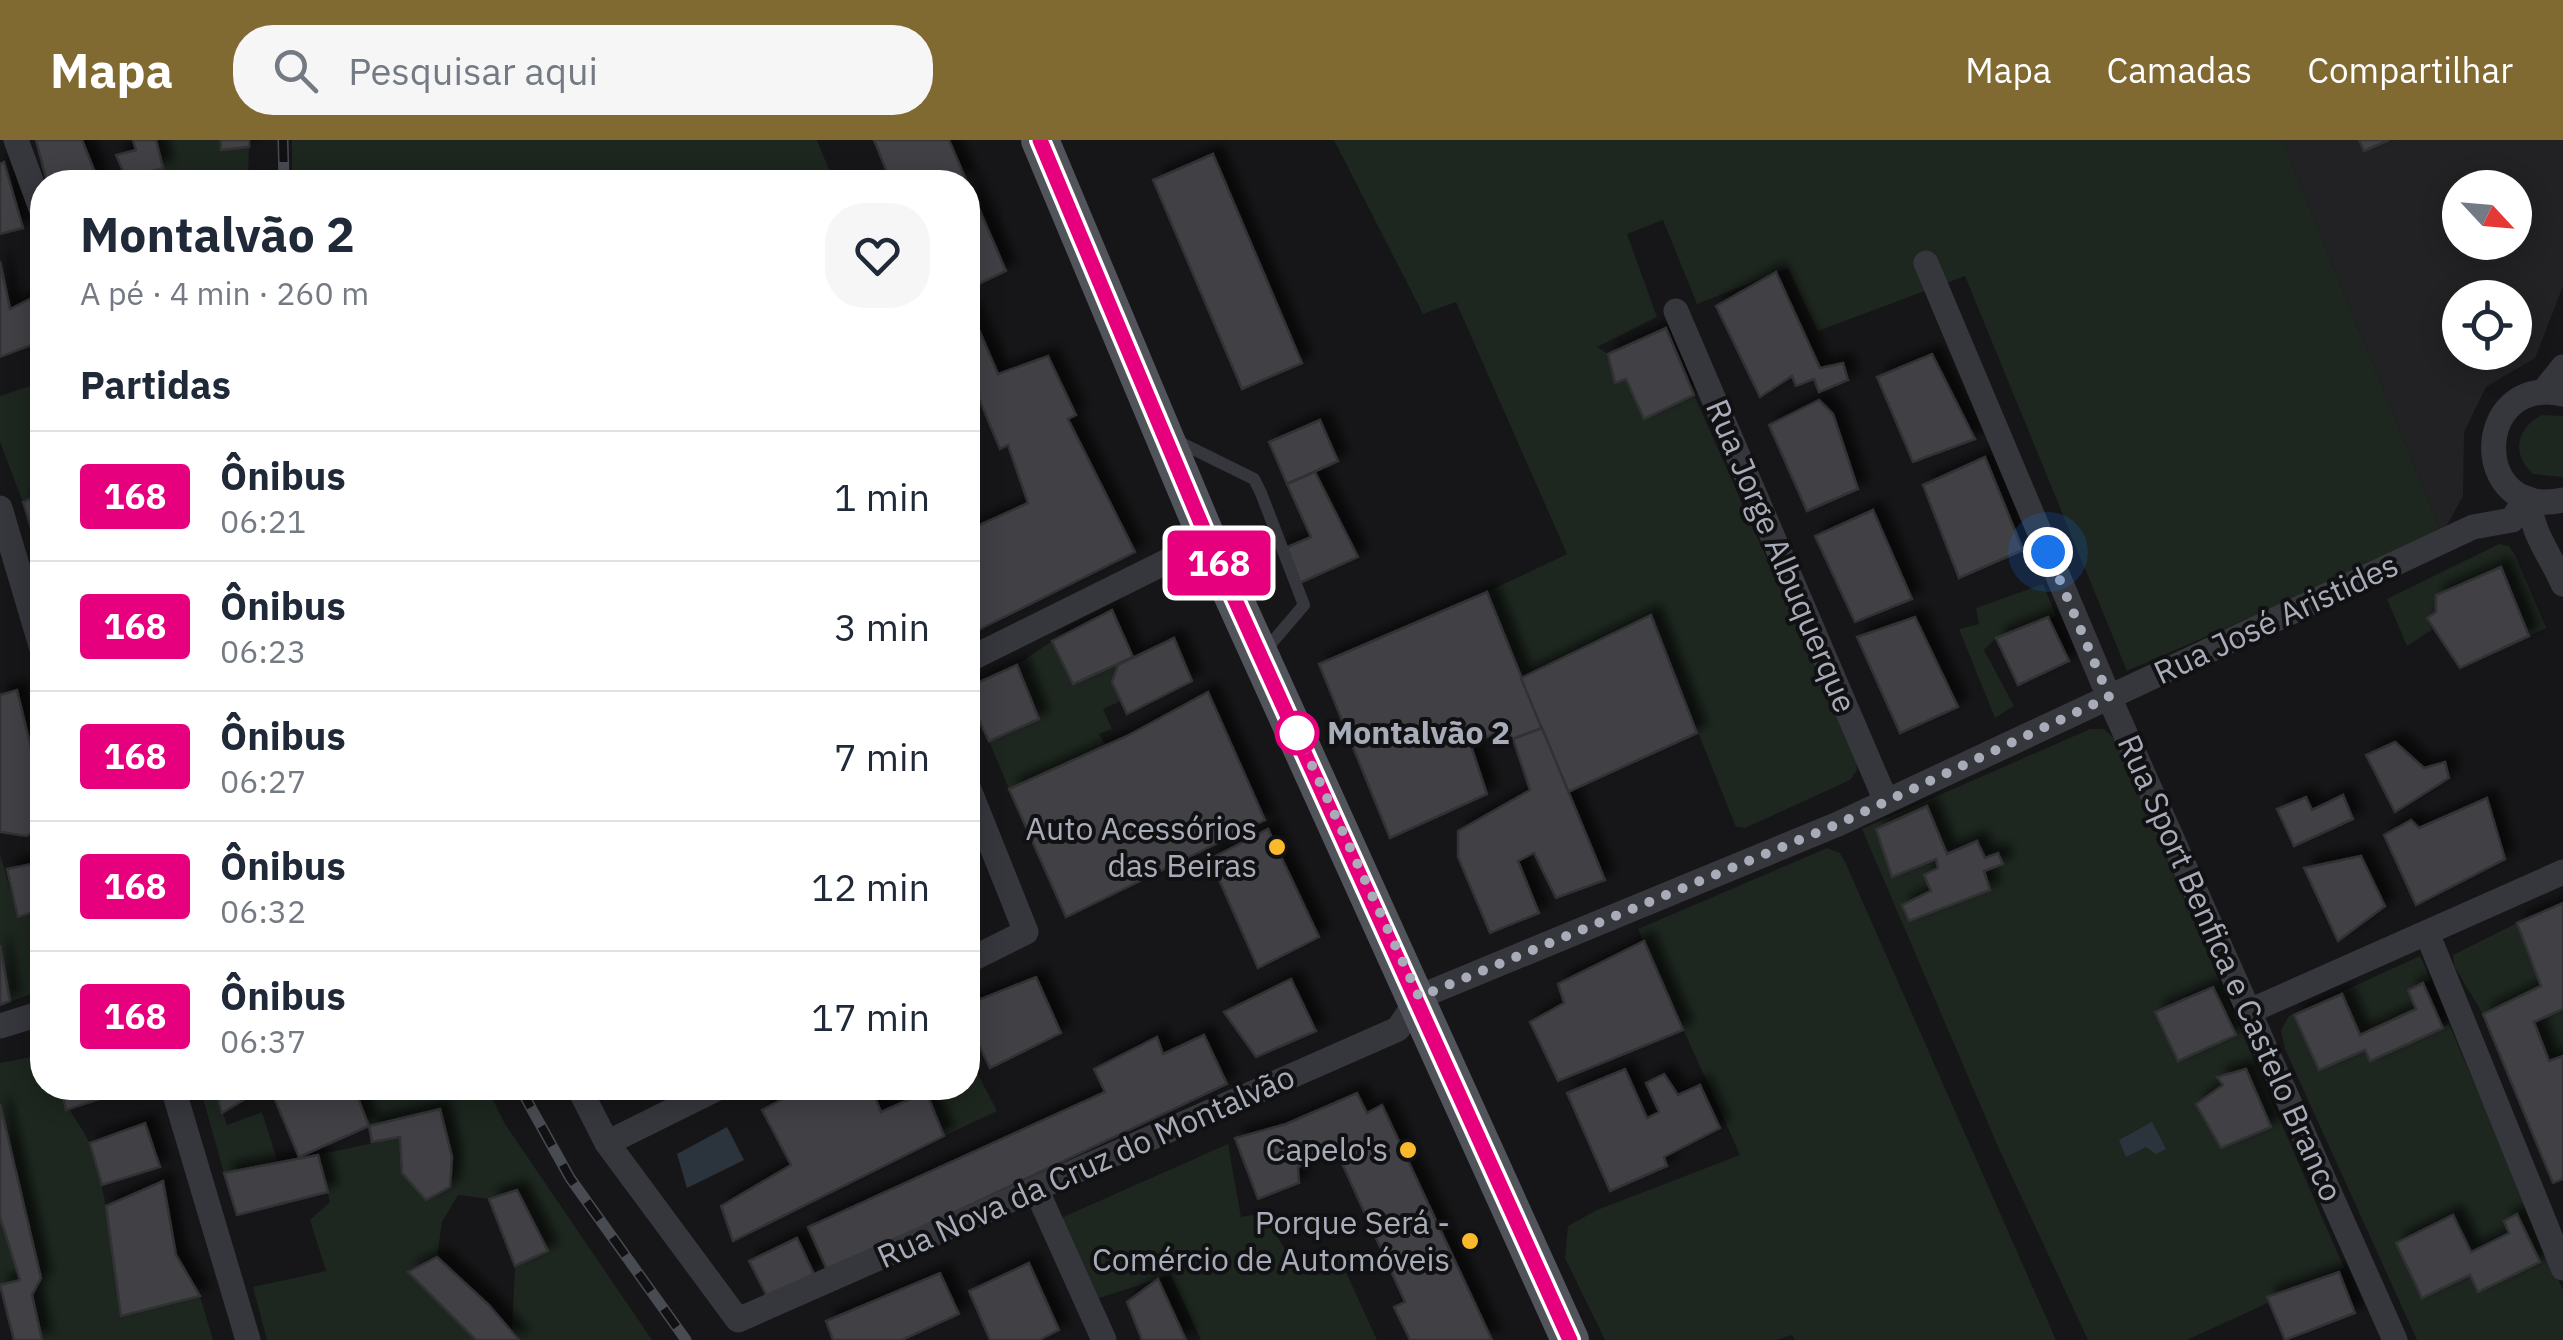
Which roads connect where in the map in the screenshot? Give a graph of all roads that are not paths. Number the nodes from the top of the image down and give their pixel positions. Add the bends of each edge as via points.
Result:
1 (16, 140) edge
2 (1040, 140) edge
3 (30, 178) edge
4 (1926, 263) dead end
5 (1676, 311) dead end
6 (2563, 366) edge
7 (2553, 393) edge
8 (1164, 435) junction
9 (2503, 480) junction
10 (2527, 498) junction
11 (2563, 500) edge
12 (0, 508) edge
13 (2563, 509) edge
14 (2473, 527) junction
15 (1208, 540) junction
16 (2552, 557) junction
17 (2563, 584) edge
18 (30, 609) edge
19 (980, 654) edge
20 (1262, 655) junction
21 (2109, 697) junction
22 (1886, 801) junction
23 (980, 817) edge
24 (2563, 872) edge
25 (2426, 933) junction
26 (980, 955) edge
27 (1419, 997) junction
28 (2250, 1012) junction
29 (30, 1017) edge
30 (0, 1026) edge
31 (178, 1100) edge
32 (585, 1100) edge
33 (694, 1100) edge
34 (607, 1143) junction
35 (1036, 1188) junction
36 (2563, 1268) edge
37 (248, 1340) edge
38 (1104, 1340) edge
39 (1570, 1340) edge
40 (2395, 1340) edge

1 - 3 street
2 - 8 main road
4 - 21 street, Rua Sport Benfica e Castelo Branco
5 - 22 street, Rua Jorge Albuquerque
6 - 7 street
7 - 9 street via 2525,396 2498,421 2492,454
8 - 15 main road
8 - 20 lane via 1254,479 1304,605
9 - 10 street
9 - 14 street
10 - 11 street
10 - 14 street, Rua José Aristides via 2512,520
10 - 16 street via 2532,530
12 - 18 street
13 - 16 street
14 - 21 street, Rua José Aristides
15 - 19 street
15 - 20 main road
16 - 17 street
20 - 27 main road
21 - 22 street, Rua José Aristides
21 - 28 street, Rua Sport Benfica e Castelo Branco
22 - 27 street, Rua José Aristides
23 - 26 street via 1026,932
24 - 25 street
25 - 28 street
25 - 36 street
27 - 35 street, Rua Nova da Cruz do Montalvão via 1398,1029
27 - 39 main road
28 - 40 street, Rua Sport Benfica e Castelo Branco
29 - 30 street
31 - 37 street
32 - 34 street
33 - 34 street
34 - 35 street, Rua Nova da Cruz do Montalvão via 738,1320
35 - 38 street

